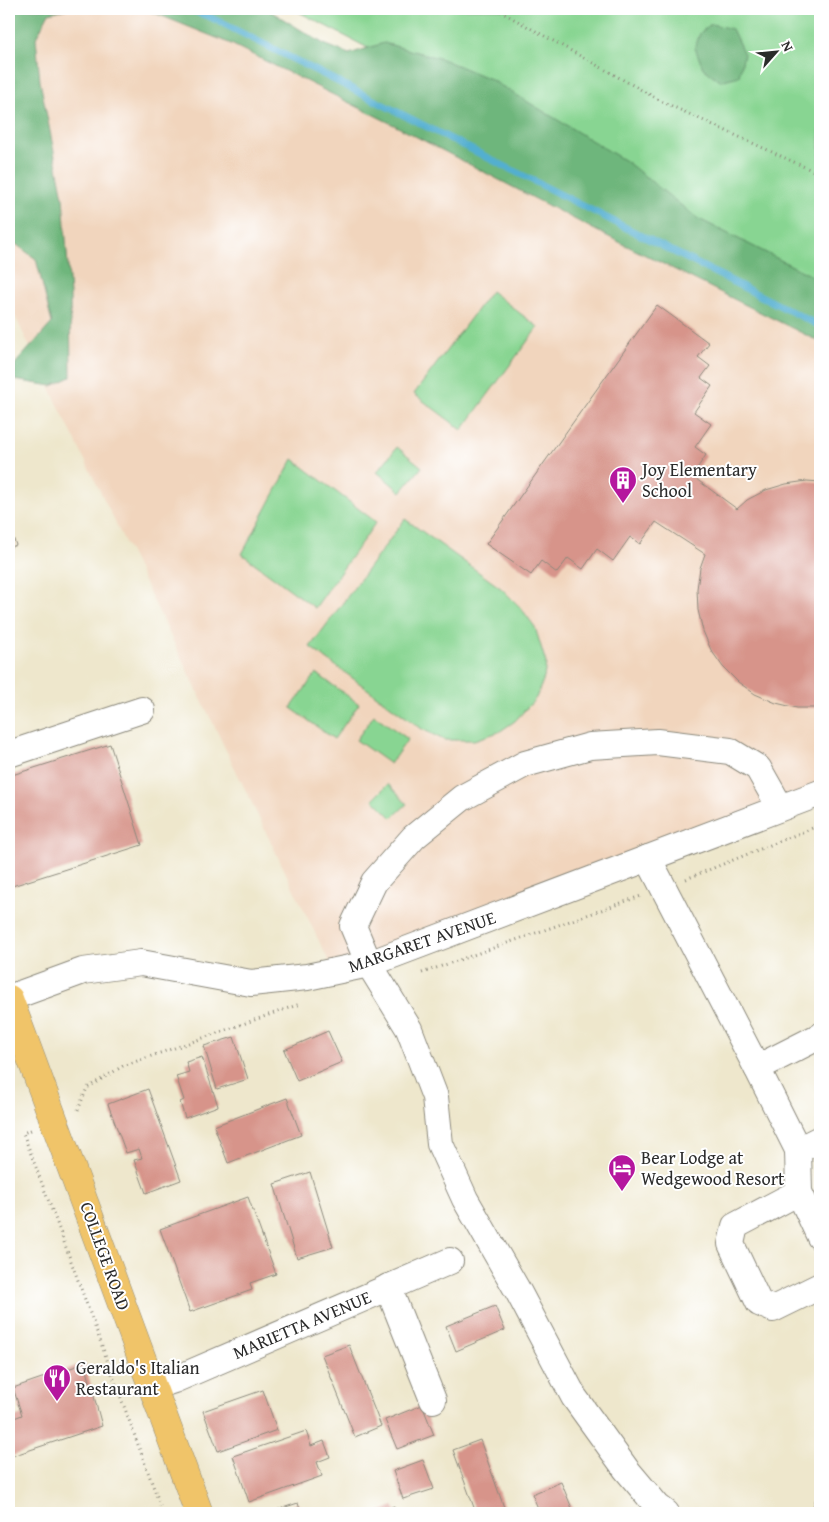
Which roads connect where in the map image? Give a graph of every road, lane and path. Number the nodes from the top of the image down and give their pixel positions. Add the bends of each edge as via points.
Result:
1 (496, 9) edge
2 (820, 174) edge
3 (142, 710) dead end
4 (9, 754) edge
5 (820, 793) edge
6 (780, 807) junction
7 (820, 828) edge
8 (648, 858) junction
9 (664, 888) junction
10 (369, 964) junction
11 (417, 974) dead end
12 (9, 998) edge
13 (308, 1002) dead end
14 (820, 1036) edge
15 (757, 1068) junction
16 (54, 1121) junction
17 (809, 1145) edge
18 (799, 1192) junction
19 (820, 1236) edge
20 (450, 1261) dead end
21 (820, 1286) edge
22 (388, 1287) junction
23 (153, 1387) junction
24 (433, 1400) dead end
25 (163, 1513) edge
26 (199, 1513) edge
27 (666, 1513) edge

1 - 2 path via 663,102
3 - 4 street
5 - 6 street, MARGARET AVENUE
6 - 8 street, MARGARET AVENUE
6 - 10 street via 758,768 730,751 658,742 590,746 525,764 462,798 414,837 374,882 353,926
7 - 9 path via 815,827
8 - 9 street
8 - 10 street, MARGARET AVENUE
9 - 11 path
9 - 15 street
10 - 12 street, MARGARET AVENUE via 307,977 251,983 141,963 83,971
10 - 27 street via 409,1029 434,1097 440,1144 465,1199 574,1397 626,1469
12 - 16 main road, COLLEGE ROAD
13 - 16 path via 123,1066 88,1088 78,1111
14 - 15 street
15 - 17 street
16 - 23 main road, COLLEGE ROAD
16 - 25 path via 23,1133
17 - 18 street
18 - 19 street
18 - 21 street via 735,1226 731,1244 759,1303 773,1309
20 - 22 street, MARIETTA AVENUE
22 - 23 street, MARIETTA AVENUE
22 - 24 street
23 - 26 main road, COLLEGE ROAD

